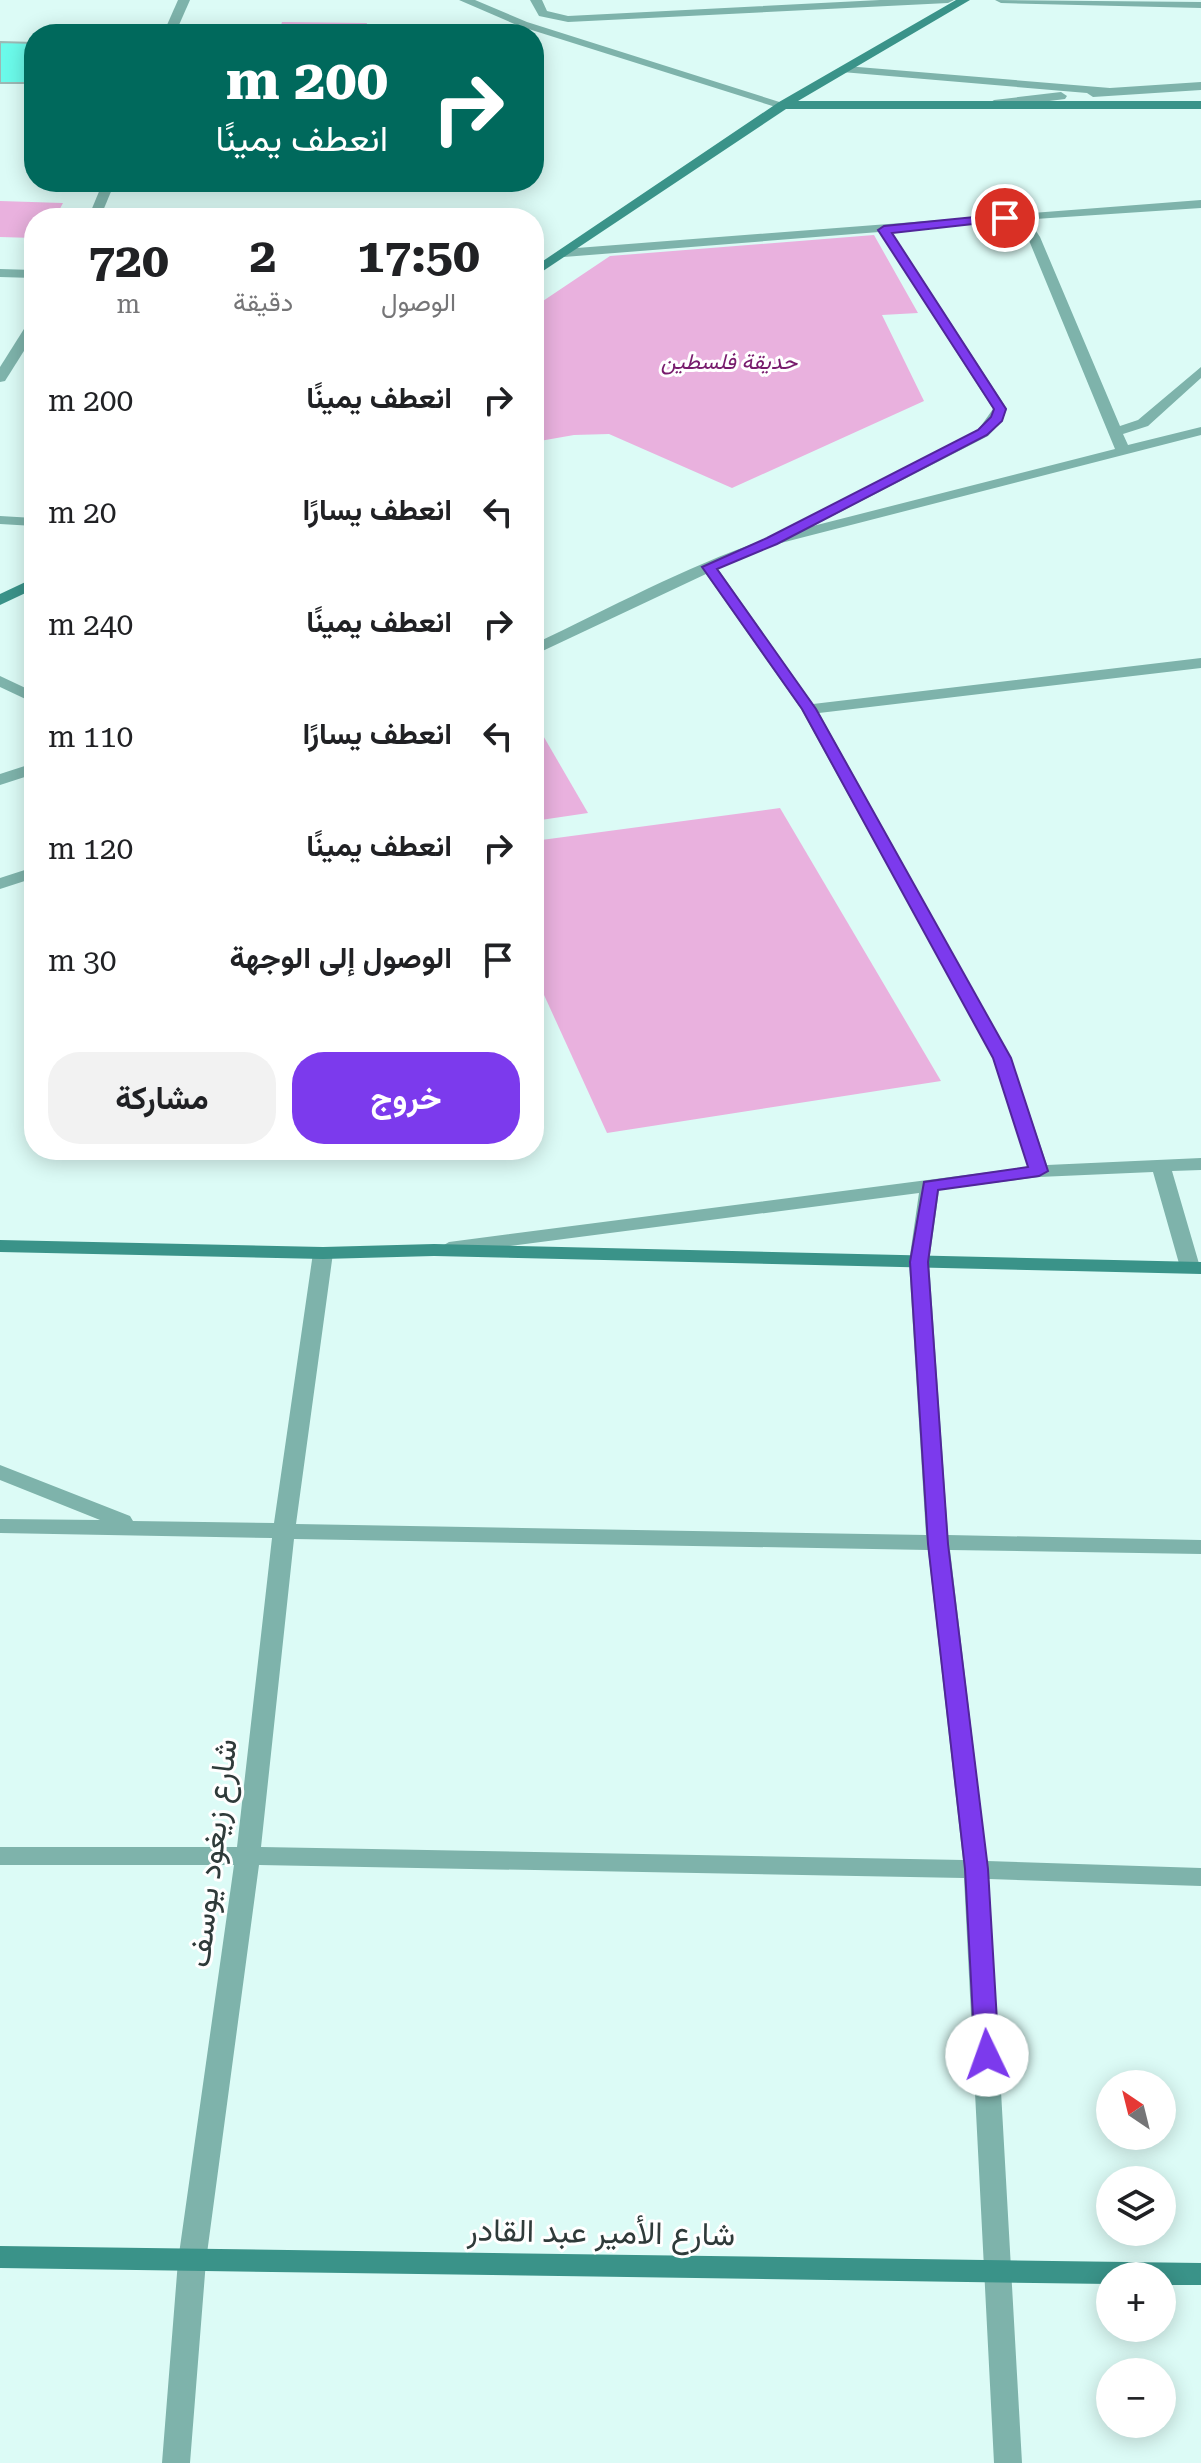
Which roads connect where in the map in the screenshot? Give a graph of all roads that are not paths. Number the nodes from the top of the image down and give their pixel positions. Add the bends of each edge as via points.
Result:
1 (184, 0) edge
2 (465, 0) edge
3 (536, 0) edge
4 (650, 0) edge
5 (948, 0) edge
6 (964, 0) edge
7 (1001, 0) edge
8 (1148, 1) edge
9 (830, 4) edge
10 (1201, 5) edge
11 (656, 15) junction
12 (173, 24) edge
13 (523, 24) edge
14 (544, 31) edge
15 (846, 70) junction
16 (1201, 86) edge
17 (1107, 91) junction
18 (783, 105) junction
19 (986, 105) junction
20 (1201, 105) edge
21 (1201, 204) edge
22 (1005, 218) junction
23 (884, 230) junction
24 (564, 253) junction
25 (544, 266) edge
26 (0, 273) edge
27 (24, 274) edge
28 (24, 340) edge
29 (1201, 371) edge
30 (0, 378) edge
31 (1116, 432) junction
32 (1197, 437) edge
33 (1123, 451) junction
34 (0, 520) edge
35 (24, 521) edge
36 (772, 541) junction
37 (709, 567) junction
38 (24, 588) edge
39 (0, 600) edge
40 (544, 645) edge
41 (1201, 663) edge
42 (0, 681) edge
43 (24, 693) edge
44 (809, 709) junction
45 (24, 772) edge
46 (0, 780) edge
47 (24, 875) edge
48 (1, 881) edge
49 (1201, 1164) edge
50 (1161, 1166) junction
51 (1039, 1171) junction
52 (930, 1186) junction
53 (0, 1246) edge
54 (434, 1250) junction
55 (323, 1253) junction
56 (919, 1262) junction
57 (1196, 1267) edge
58 (0, 1472) edge
59 (0, 1526) edge
60 (134, 1526) junction
61 (284, 1531) junction
62 (938, 1544) junction
63 (1201, 1547) edge
64 (248, 1855) junction
65 (0, 1856) edge
66 (976, 1869) junction
67 (1201, 1877) edge
68 (0, 2257) edge
69 (192, 2261) junction
70 (999, 2271) junction
71 (1201, 2274) edge
72 (176, 2463) edge
73 (1008, 2463) edge

1 - 12 street
2 - 13 street
3 - 11 street via 539,11 552,18
4 - 11 street
5 - 9 street
6 - 15 main road
7 - 8 street
8 - 10 street
9 - 11 street
14 - 18 street
15 - 17 street
15 - 18 main road
16 - 17 street
17 - 19 street
18 - 19 main road
18 - 24 main road
19 - 20 main road
21 - 22 street
22 - 23 street
22 - 31 street via 1034,237
23 - 24 street
23 - 36 street via 1000,409 997,418 983,433
24 - 25 main road
26 - 27 street
28 - 30 street
29 - 31 street via 1143,423
31 - 33 street
32 - 33 street
33 - 36 street
34 - 35 street
36 - 37 street
37 - 40 street
37 - 44 street
38 - 39 main road
41 - 44 street
42 - 43 street
44 - 51 street via 1002,1058
45 - 46 street
47 - 48 street
49 - 50 street
50 - 51 street
50 - 57 street
51 - 52 street
52 - 54 street
52 - 56 street
53 - 55 main road
54 - 55 main road
54 - 56 main road
55 - 61 street, شارع زيغود يوسف
56 - 57 main road
56 - 62 street
58 - 60 street
59 - 60 street
60 - 61 street
61 - 62 street
61 - 64 street, شارع زيغود يوسف
62 - 63 street
62 - 66 street
64 - 65 street
64 - 66 street
64 - 69 street, شارع زيغود يوسف
66 - 67 street
66 - 70 street
68 - 69 main road, شارع الأمير عبد القادر
69 - 70 main road, شارع الأمير عبد القادر
69 - 72 street, شارع زيغود يوسف
70 - 71 main road, شارع الأمير عبد القادر
70 - 73 street

